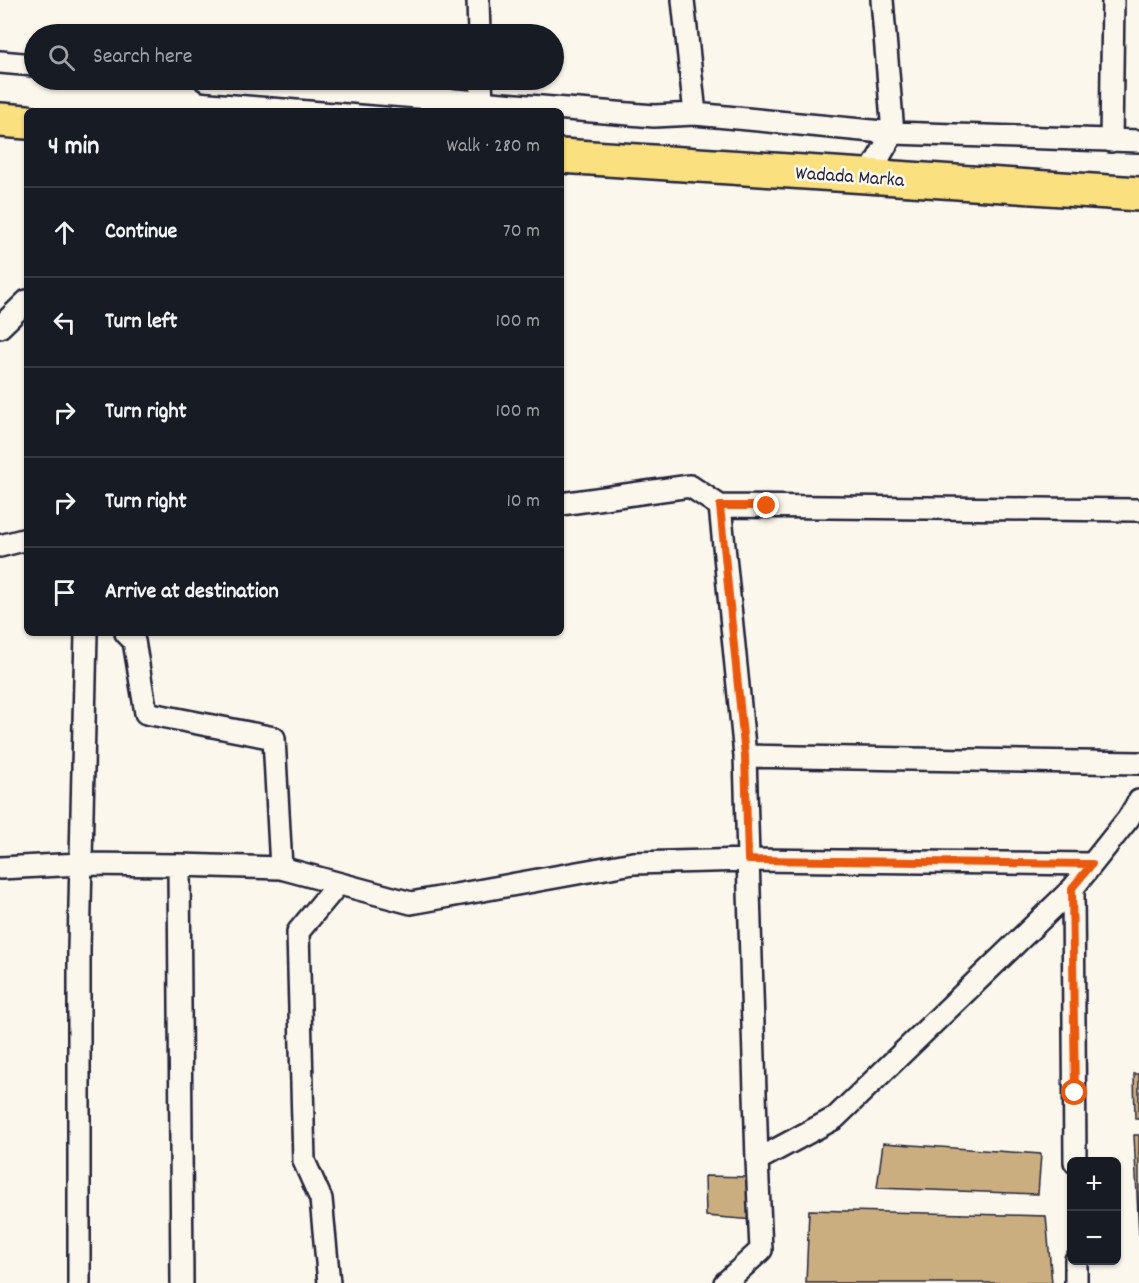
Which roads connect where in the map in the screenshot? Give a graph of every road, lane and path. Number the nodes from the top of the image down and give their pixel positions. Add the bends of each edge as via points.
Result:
1 (478, 0) edge
2 (683, 0) edge
3 (882, 0) edge
4 (1113, 0) edge
5 (479, 24) edge
6 (0, 62) edge
7 (24, 64) edge
8 (325, 90) edge
9 (481, 90) edge
10 (482, 103) junction
11 (548, 108) edge
12 (564, 109) edge
13 (695, 114) junction
14 (0, 120) edge
15 (24, 122) edge
16 (893, 133) junction
17 (1112, 141) junction
18 (1139, 141) edge
19 (564, 156) edge
20 (867, 176) junction
21 (1139, 194) edge
22 (24, 304) edge
23 (0, 327) edge
24 (564, 504) edge
25 (720, 506) junction
26 (1139, 510) edge
27 (24, 540) edge
28 (0, 546) edge
29 (86, 636) edge
30 (129, 636) edge
31 (745, 756) junction
32 (1139, 763) edge
33 (1139, 801) edge
34 (748, 860) junction
35 (81, 864) junction
36 (1092, 864) junction
37 (179, 865) junction
38 (0, 868) edge
39 (281, 868) junction
40 (338, 884) junction
41 (1072, 888) junction
42 (1075, 1157) edge
43 (757, 1160) junction
44 (1076, 1265) edge
45 (78, 1283) edge
46 (182, 1283) edge
47 (329, 1283) edge
48 (725, 1283) edge
49 (1077, 1283) edge

1 - 5 street
2 - 13 street
3 - 16 street
4 - 17 street
6 - 7 street
8 - 10 street
9 - 10 street
10 - 11 street
12 - 13 street via 654,116
13 - 16 street
14 - 15 main road
16 - 17 street
16 - 20 street
17 - 18 street
19 - 20 main road, Wadada Marka
20 - 21 main road, Wadada Marka
22 - 23 street
24 - 25 street via 690,486
25 - 26 street
25 - 31 street
27 - 28 street
29 - 35 street
30 - 39 street via 134,641 146,713 274,738
31 - 32 street
31 - 34 street
33 - 36 street
34 - 36 street
34 - 40 street via 633,863 411,903
34 - 43 street
35 - 37 street
35 - 38 street
35 - 45 street
36 - 41 street
37 - 39 street
37 - 46 street
39 - 40 street
40 - 47 street via 297,932 304,1161 321,1199
41 - 42 street
41 - 43 street via 835,1118
43 - 48 street via 761,1250
44 - 49 street

